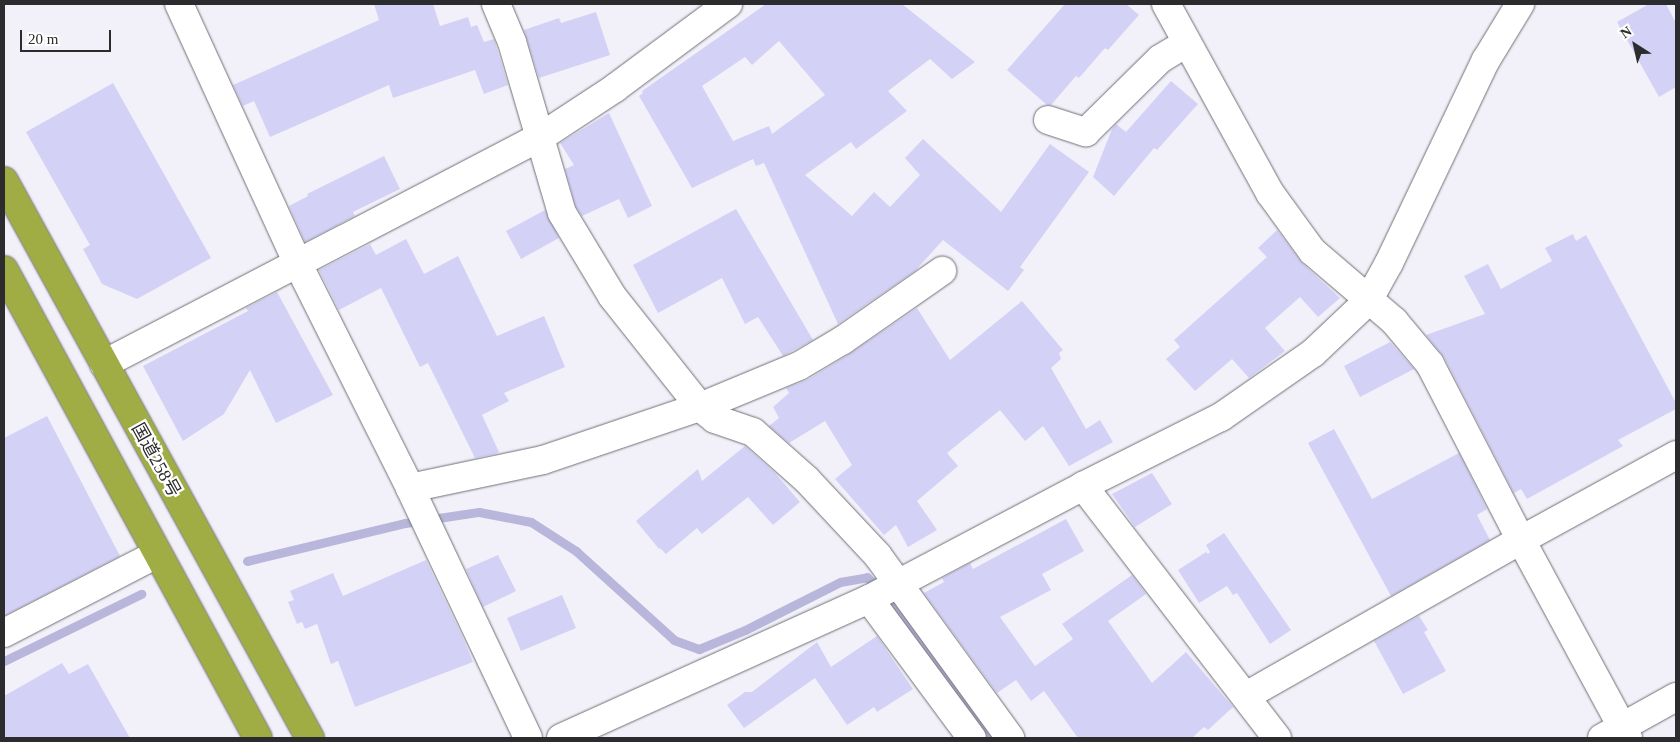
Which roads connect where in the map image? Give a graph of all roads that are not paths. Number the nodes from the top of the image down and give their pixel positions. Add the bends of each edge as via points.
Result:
1 (179, 4) edge
2 (496, 4) edge
3 (728, 4) edge
4 (1166, 4) edge
5 (1520, 4) edge
6 (1187, 43) junction
7 (1048, 120) dead end
8 (539, 138) junction
9 (4, 180) edge
10 (297, 262) junction
11 (4, 270) edge
12 (942, 271) dead end
13 (1368, 301) junction
14 (104, 364) junction
15 (700, 406) junction
16 (1676, 455) edge
17 (1083, 486) junction
18 (410, 488) junction
19 (1521, 540) junction
20 (156, 554) junction
21 (897, 584) junction
22 (869, 599) junction
23 (4, 633) edge
24 (1246, 696) junction
25 (1676, 697) edge
26 (1617, 735) edge
27 (258, 738) edge
28 (310, 738) edge
29 (528, 738) edge
30 (561, 738) edge
31 (972, 738) edge
32 (1010, 738) edge
33 (1278, 738) edge

1 - 10 street
2 - 8 street via 512,42
3 - 8 street via 615,88
4 - 6 street
5 - 13 street via 1486,60
6 - 7 street via 1160,59 1086,132
6 - 13 street via 1270,193 1312,251
8 - 10 street
8 - 15 street via 562,213 612,296
9 - 14 highway, 国道258号
10 - 14 street
10 - 18 street
11 - 20 highway
12 - 15 street via 843,340 799,366
13 - 17 street via 1313,353 1221,417
13 - 19 street via 1394,321 1430,364
14 - 28 highway, 国道258号
15 - 18 street via 543,460
15 - 21 street via 716,419 753,432 800,474 878,556
16 - 19 street
17 - 21 street
17 - 24 street
18 - 29 street
19 - 24 street
19 - 26 street
20 - 23 street
20 - 27 highway
21 - 22 street
21 - 32 street
22 - 30 street
22 - 31 street
24 - 33 street
25 - 26 street

